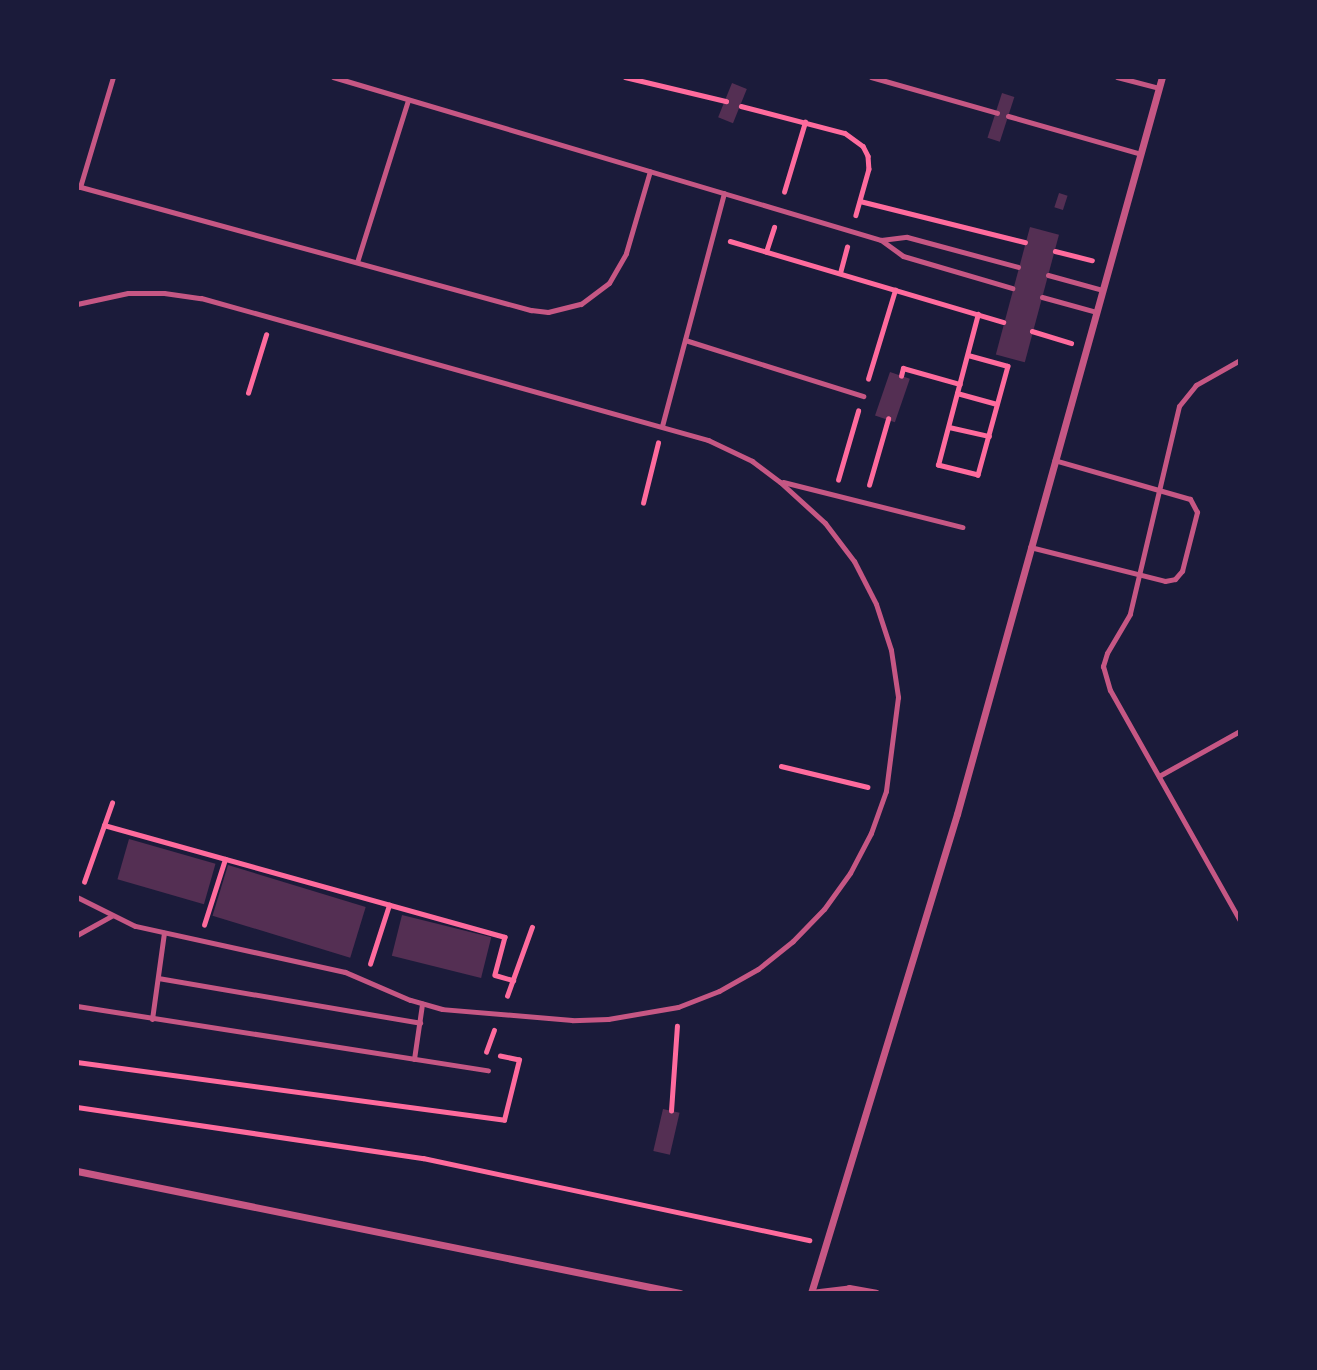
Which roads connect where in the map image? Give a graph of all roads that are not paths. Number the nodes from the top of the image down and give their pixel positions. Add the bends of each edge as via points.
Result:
1 (113, 77) edge
2 (332, 77) edge
3 (871, 77) edge
4 (1116, 77) edge
5 (1162, 77) edge
6 (1159, 88) junction
7 (408, 100) junction
8 (997, 113) dead end
9 (1008, 116) dead end
10 (1141, 154) junction
11 (650, 171) junction
12 (78, 187) edge
13 (724, 193) junction
14 (881, 240) junction
15 (357, 262) junction
16 (1018, 267) dead end
17 (1048, 275) dead end
18 (1012, 288) dead end
19 (1102, 290) junction
20 (1042, 297) dead end
21 (77, 304) edge
22 (1096, 312) junction
23 (685, 340) junction
24 (1240, 360) edge
25 (863, 396) dead end
26 (662, 426) junction
27 (1054, 460) junction
28 (780, 482) junction
29 (1158, 489) junction
30 (962, 527) dead end
31 (1030, 547) junction
32 (1139, 574) junction
33 (1240, 732) edge
34 (1159, 776) junction
35 (77, 898) edge
36 (111, 916) junction
37 (1240, 921) edge
38 (164, 933) junction
39 (77, 935) edge
40 (158, 978) junction
41 (422, 1004) junction
42 (77, 1006) edge
43 (152, 1018) junction
44 (420, 1023) junction
45 (414, 1059) junction
46 (488, 1070) dead end
47 (77, 1171) edge
48 (680, 1293) edge
49 (811, 1293) edge
50 (876, 1293) edge

1 - 12 lane
2 - 7 lane
3 - 8 lane
4 - 6 lane
5 - 6 street
6 - 10 street
7 - 11 lane
7 - 15 lane
9 - 10 lane
10 - 19 street
11 - 13 lane
11 - 15 lane via 619,269 596,295 565,309 531,310
12 - 15 lane
13 - 14 lane
13 - 23 lane
14 - 16 lane via 907,237
14 - 18 lane via 903,256
17 - 19 lane
19 - 22 street
20 - 22 lane
21 - 26 lane via 128,293 201,298
22 - 27 street
23 - 25 lane
23 - 26 lane
24 - 29 lane via 1186,395 1175,419
26 - 28 lane via 708,440 752,461
27 - 29 lane
27 - 31 street
28 - 30 lane
28 - 41 lane via 825,523 854,561 876,604 891,650 898,697 886,791 871,834 850,873 824,909 758,969 678,1007 572,1020 462,1012
29 - 32 lane
29 - 32 lane via 1190,499 1197,512 1179,576 1165,581
31 - 32 lane
31 - 49 street via 957,814
32 - 34 lane via 1127,623 1107,653 1104,678
33 - 34 lane
34 - 37 lane
35 - 36 lane
36 - 38 lane
36 - 39 lane
38 - 40 lane
38 - 41 lane via 366,979
40 - 43 lane
40 - 44 lane
41 - 44 lane
42 - 43 lane
43 - 45 lane
44 - 45 lane
45 - 46 lane
47 - 48 street
49 - 50 street via 849,1288

